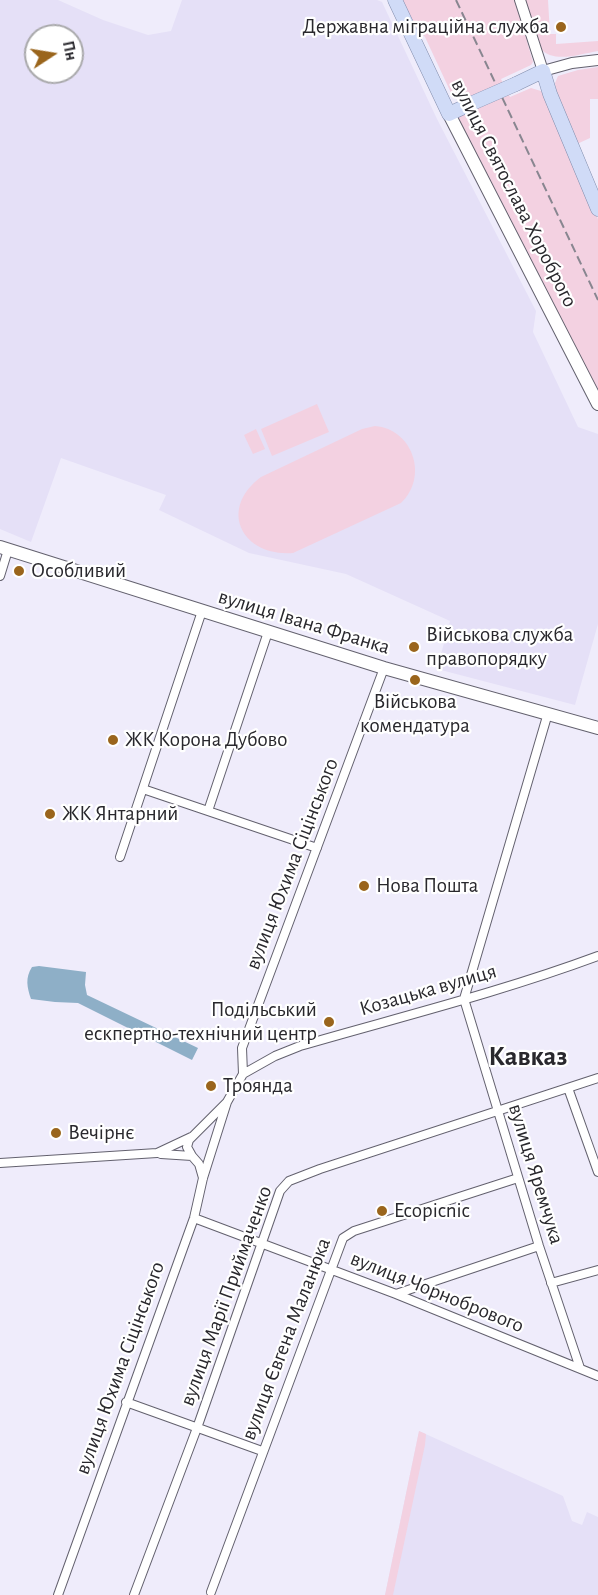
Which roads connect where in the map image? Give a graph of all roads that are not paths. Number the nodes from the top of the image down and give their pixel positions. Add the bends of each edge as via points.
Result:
1 (395, 0) edge
2 (520, 0) edge
3 (598, 60) edge
4 (543, 71) junction
5 (449, 114) junction
6 (598, 209) edge
7 (598, 404) edge
8 (4, 549) edge
9 (0, 576) edge
10 (202, 611) junction
11 (268, 632) junction
12 (384, 668) junction
13 (548, 713) junction
14 (598, 728) edge
15 (143, 789) junction
16 (208, 811) junction
17 (317, 848) junction
18 (120, 857) dead end
19 (598, 956) edge
20 (464, 999) junction
21 (243, 1074) junction
22 (598, 1078) edge
23 (568, 1088) junction
24 (227, 1102) junction
25 (498, 1111) junction
26 (192, 1136) junction
27 (211, 1149) junction
28 (157, 1153) junction
29 (193, 1157) junction
30 (0, 1163) edge
31 (598, 1172) edge
32 (203, 1178) junction
33 (518, 1178) junction
34 (194, 1218) junction
35 (262, 1243) junction
36 (539, 1246) junction
37 (598, 1269) edge
38 (331, 1270) junction
39 (551, 1283) junction
40 (396, 1294) junction
41 (580, 1368) junction
42 (598, 1376) edge
43 (126, 1402) junction
44 (197, 1428) junction
45 (262, 1451) junction
46 (211, 1593) dead end
47 (58, 1595) edge
48 (134, 1595) edge

1 - 5 main road, вулиця Святослава Хороброго
2 - 4 street
3 - 4 street
4 - 5 main road, bridge
4 - 6 main road
5 - 7 main road, вулиця Святослава Хороброго
8 - 9 street
8 - 10 main road, вулиця Івана Франка
10 - 11 main road, вулиця Івана Франка
10 - 15 street
11 - 12 main road, вулиця Івана Франка
11 - 16 street
12 - 13 main road, вулиця Івана Франка
12 - 17 street, вулиця Юхима Сіцінського
13 - 14 main road, вулиця Івана Франка
13 - 20 street
15 - 16 street
15 - 18 street
16 - 17 street
17 - 21 street, вулиця Юхима Сіцінського via 242,1048
19 - 20 street, Козацька вулиця
20 - 21 street, Козацька вулиця via 300,1046
20 - 25 street, вулиця Яремчука
21 - 24 street
22 - 23 street, вулиця Марії Приймаченко
23 - 25 street, вулиця Марії Приймаченко
23 - 31 street
24 - 26 street
24 - 27 street, вулиця Юхима Сіцінського
25 - 33 street, вулиця Яремчука
25 - 35 street, вулиця Марії Приймаченко via 289,1181 280,1191
26 - 27 street via 207,1137
26 - 28 street
26 - 29 street via 187,1147
27 - 29 street via 205,1158
27 - 32 street, вулиця Юхима Сіцінського
28 - 29 street
28 - 30 street
29 - 32 street
32 - 34 street, вулиця Юхима Сіцінського
33 - 36 street, вулиця Яремчука
33 - 38 street, вулиця Євгена Маланюка via 354,1231 343,1238
34 - 35 street, вулиця Чорнобрового
34 - 43 street, вулиця Юхима Сіцінського
35 - 38 street, вулиця Чорнобрового
35 - 44 street, вулиця Марії Приймаченко
36 - 39 street, вулиця Яремчука
36 - 40 street
37 - 39 street
38 - 40 street, вулиця Чорнобрового
38 - 45 street, вулиця Євгена Маланюка
39 - 41 street, вулиця Яремчука
40 - 41 street, вулиця Чорнобрового
41 - 42 street, вулиця Чорнобрового
43 - 44 street
43 - 47 street, вулиця Юхима Сіцінського
44 - 45 street
44 - 48 street, вулиця Марії Приймаченко
45 - 46 street, вулиця Євгена Маланюка

